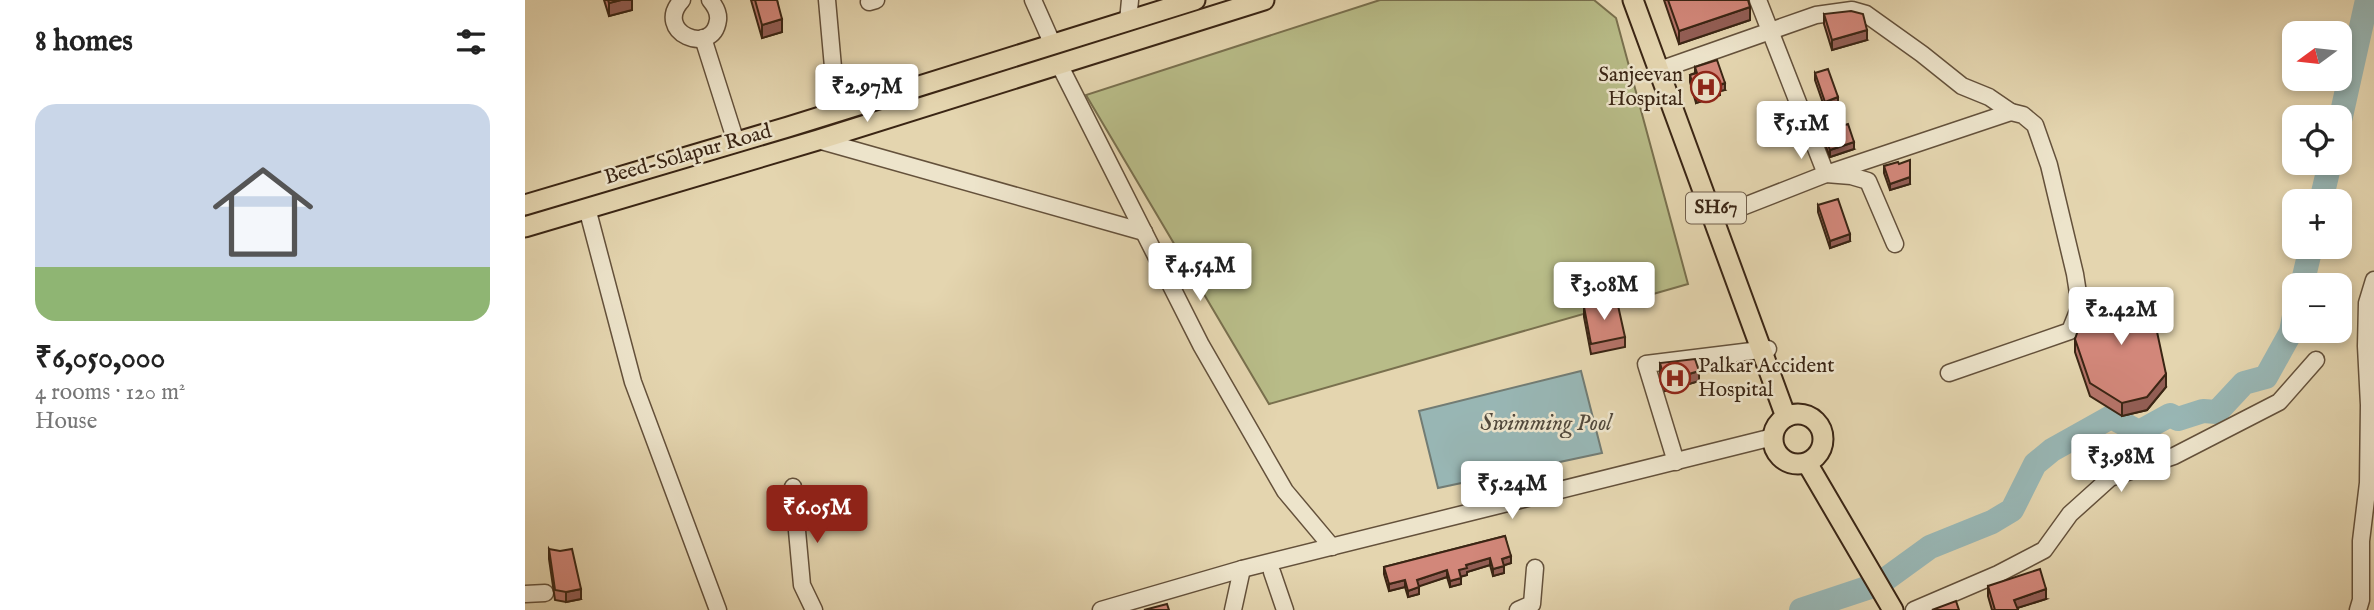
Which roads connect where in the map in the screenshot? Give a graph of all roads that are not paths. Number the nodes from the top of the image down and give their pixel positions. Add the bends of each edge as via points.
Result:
1 (683, 0) edge
2 (710, 0) edge
3 (827, 0) edge
4 (1033, 0) edge
5 (1130, 0) edge
6 (1195, 0) edge
7 (1264, 0) edge
8 (1633, 0) edge
9 (1644, 0) edge
10 (1758, 0) edge
11 (1128, 22) junction
12 (1769, 31) junction
13 (703, 38) junction
14 (1053, 45) junction
15 (1060, 66) junction
16 (1665, 68) junction
17 (837, 112) junction
18 (2011, 112) junction
19 (818, 140) junction
20 (736, 142) junction
21 (1826, 174) junction
22 (525, 205) edge
23 (587, 208) junction
24 (1719, 216) junction
25 (525, 227) edge
26 (1144, 232) junction
27 (1895, 244) dead end
28 (2374, 280) edge
29 (1765, 349) junction
30 (2316, 359) dead end
31 (1949, 373) dead end
32 (1790, 415) junction
33 (1773, 442) junction
34 (1676, 462) junction
35 (1807, 463) junction
36 (2371, 481) edge
37 (793, 487) dead end
38 (1332, 547) junction
39 (1535, 568) dead end
40 (1272, 572) junction
41 (1242, 574) junction
42 (545, 593) dead end
43 (525, 594) edge
44 (718, 610) edge
45 (814, 610) edge
46 (1101, 610) edge
47 (1233, 610) edge
48 (1285, 610) edge
49 (1517, 610) edge
50 (1893, 610) edge
51 (1914, 610) edge
52 (2358, 610) edge

1 - 13 street via 675,10 675,24 683,35
2 - 13 street via 717,10 717,24
3 - 17 street
4 - 14 street
5 - 11 street
6 - 11 main road, Beed-Solapur Road
7 - 15 main road, Beed-Solapur Road
8 - 29 main road
9 - 16 main road, SH67
10 - 12 street
11 - 14 main road, Beed-Solapur Road
12 - 16 street
12 - 18 street via 1821,14 1852,10 1866,14 1962,86
12 - 21 street
13 - 20 street
14 - 17 main road, Beed-Solapur Road
15 - 19 main road, Beed-Solapur Road
15 - 26 street
16 - 24 main road, SH67
17 - 20 main road, Beed-Solapur Road
18 - 21 street
18 - 31 street via 2035,125 2049,164 2080,306 2070,331
19 - 23 main road, Beed-Solapur Road
19 - 26 street
20 - 22 main road, Beed-Solapur Road
21 - 24 street
21 - 27 street via 1868,181
23 - 25 main road, Beed-Solapur Road
23 - 44 street via 633,382
24 - 29 main road, SH67
26 - 38 street via 1201,345 1285,491
28 - 36 street via 2367,303 2366,346
29 - 32 main road, SH67
29 - 34 street via 1646,364
30 - 51 street via 2279,402 2174,456 2110,478 2070,514 2044,550
32 - 33 main road via 1779,422
32 - 35 main road via 1810,416 1822,428 1820,453
33 - 34 street
33 - 35 main road via 1777,454 1790,464
33 - 40 street
34 - 38 street
35 - 50 main road
36 - 52 street via 2361,541
37 - 45 street via 802,585
38 - 41 street
39 - 49 street via 1532,604
40 - 41 street
40 - 48 street
41 - 46 street
41 - 47 street
42 - 43 street

